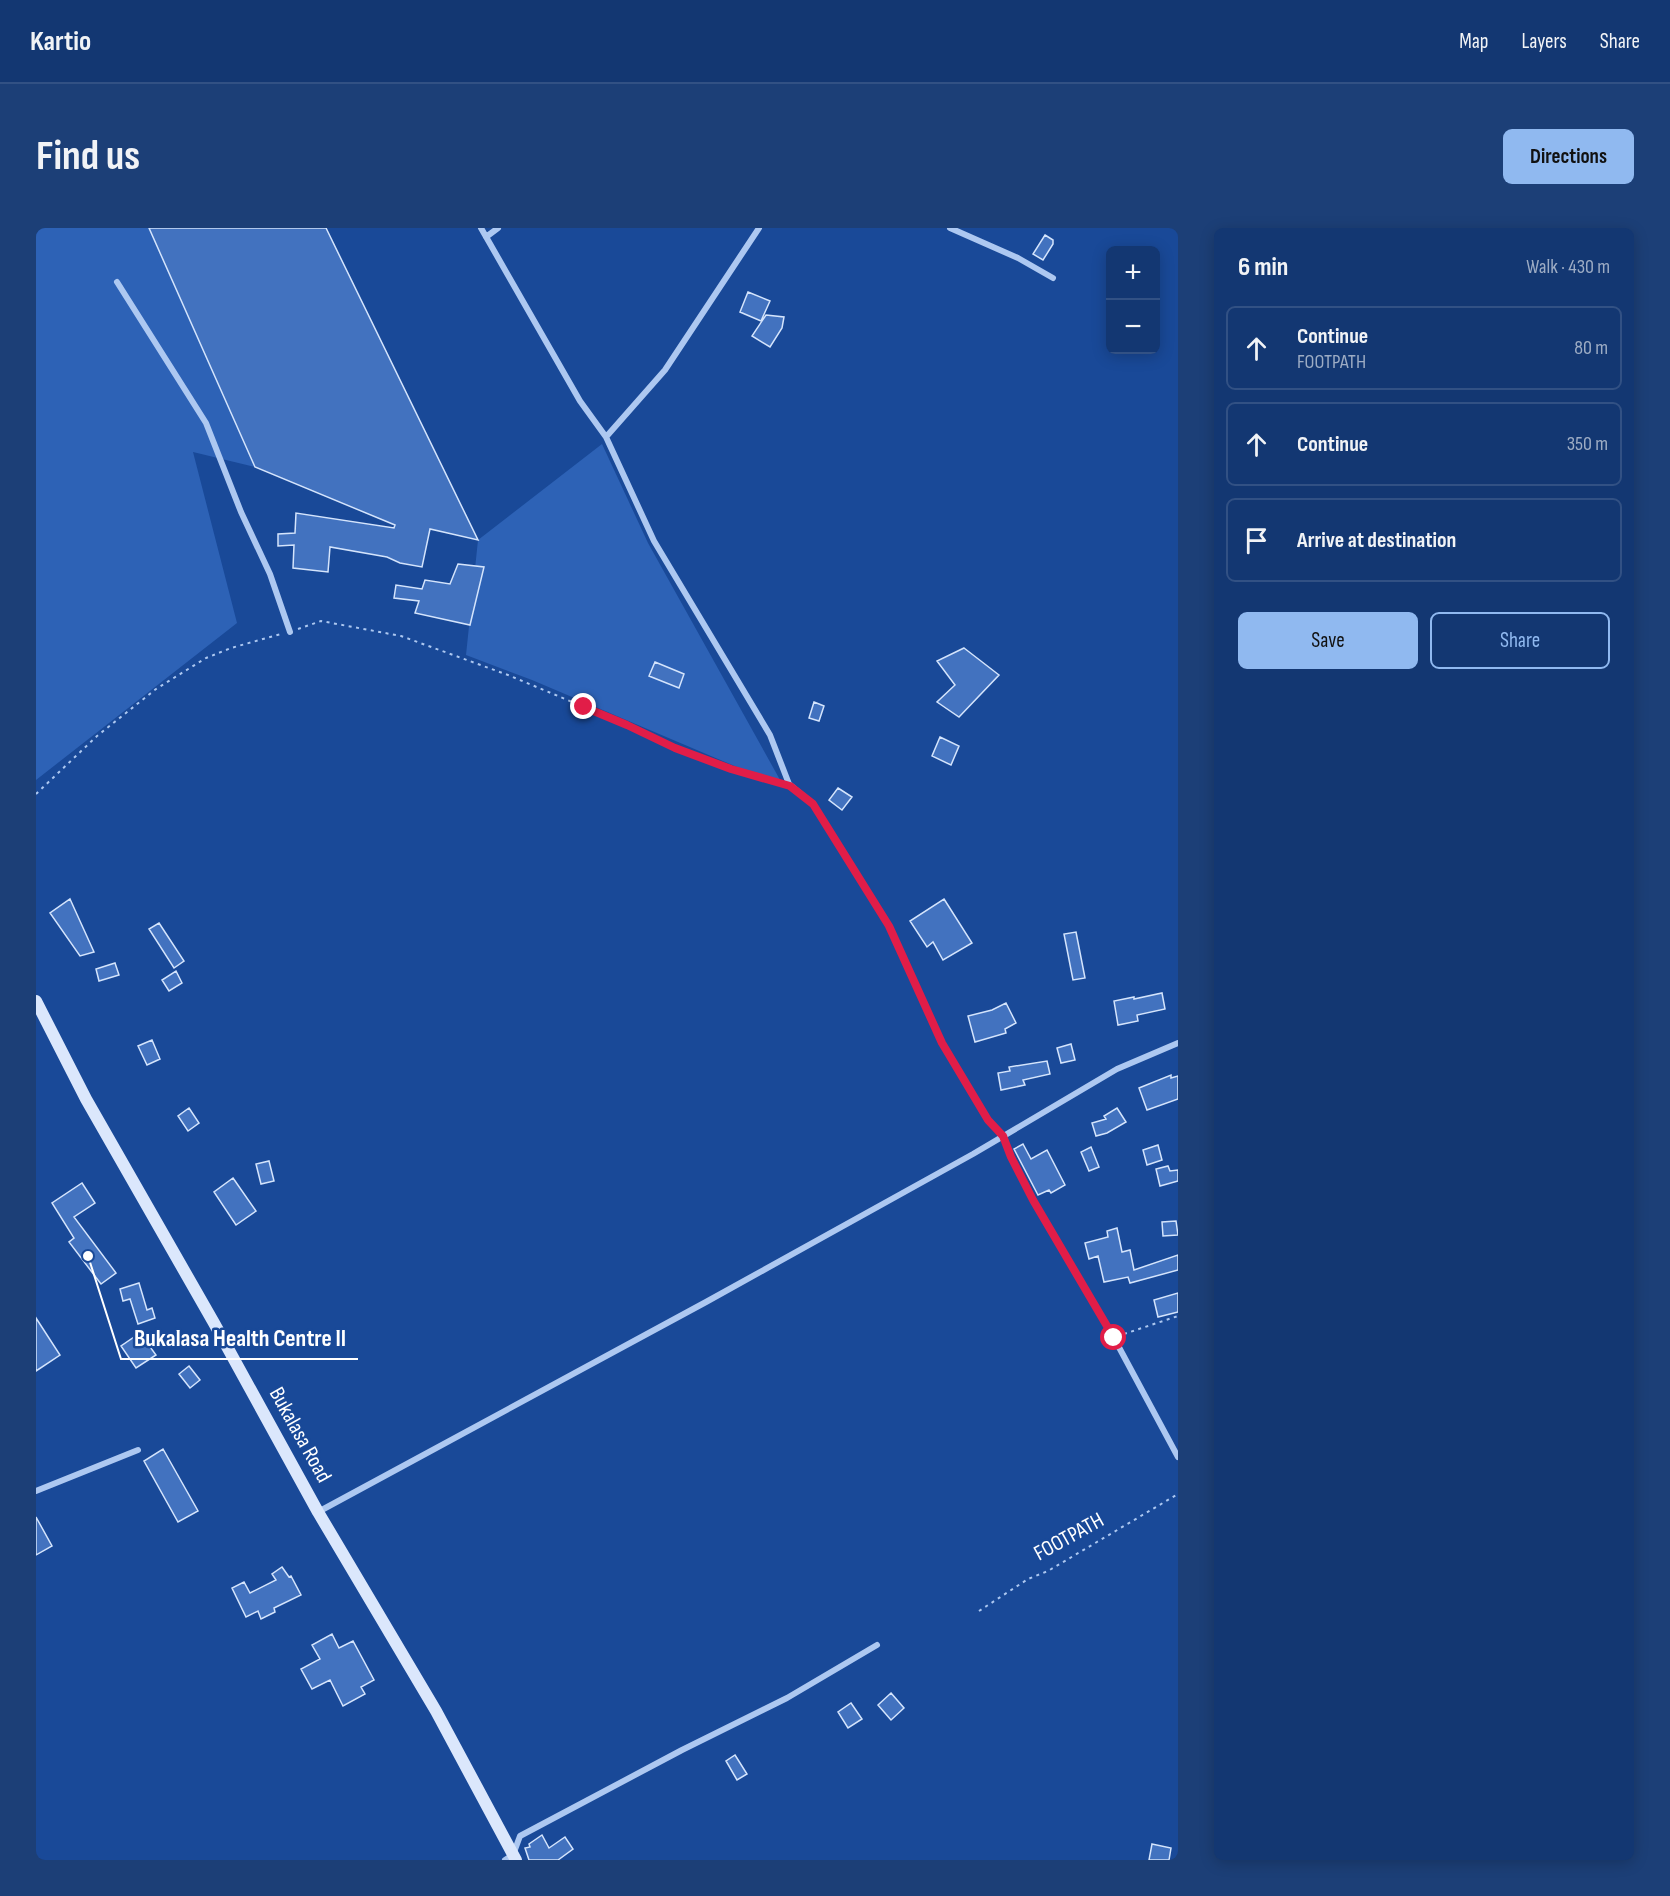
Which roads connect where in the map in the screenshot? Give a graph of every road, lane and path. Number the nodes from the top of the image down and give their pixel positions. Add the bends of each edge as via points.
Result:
1 (481, 228) edge
2 (498, 228) edge
3 (759, 228) edge
4 (950, 228) edge
5 (486, 237) junction
6 (1053, 278) dead end
7 (117, 282) dead end
8 (606, 437) junction
9 (290, 632) junction
10 (790, 786) junction
11 (36, 794) edge
12 (36, 1001) edge
13 (1178, 1043) edge
14 (1003, 1136) junction
15 (1178, 1316) edge
16 (1114, 1338) junction
17 (138, 1450) dead end
18 (1178, 1457) edge
19 (36, 1491) edge
20 (1178, 1494) edge
21 (318, 1512) junction
22 (979, 1611) dead end
23 (877, 1645) dead end
24 (511, 1858) edge

1 - 5 street
2 - 5 street
3 - 8 street via 664,370
4 - 6 street
5 - 8 street via 580,401
7 - 9 street via 206,423 270,574
8 - 10 street via 654,541 770,735
9 - 10 path via 321,621 401,636 508,675 675,748
9 - 11 path via 206,658 156,689 97,736
10 - 14 street via 813,804 889,926 942,1043 988,1120
12 - 21 street, Bukalasa Road via 86,1099
13 - 14 street via 1118,1069
14 - 16 street via 1033,1200
14 - 21 street
15 - 16 path
16 - 18 street
17 - 19 street
20 - 22 path, FOOTPATH
21 - 24 street, Bukalasa Road via 436,1711
23 - 24 street via 787,1698 520,1836

